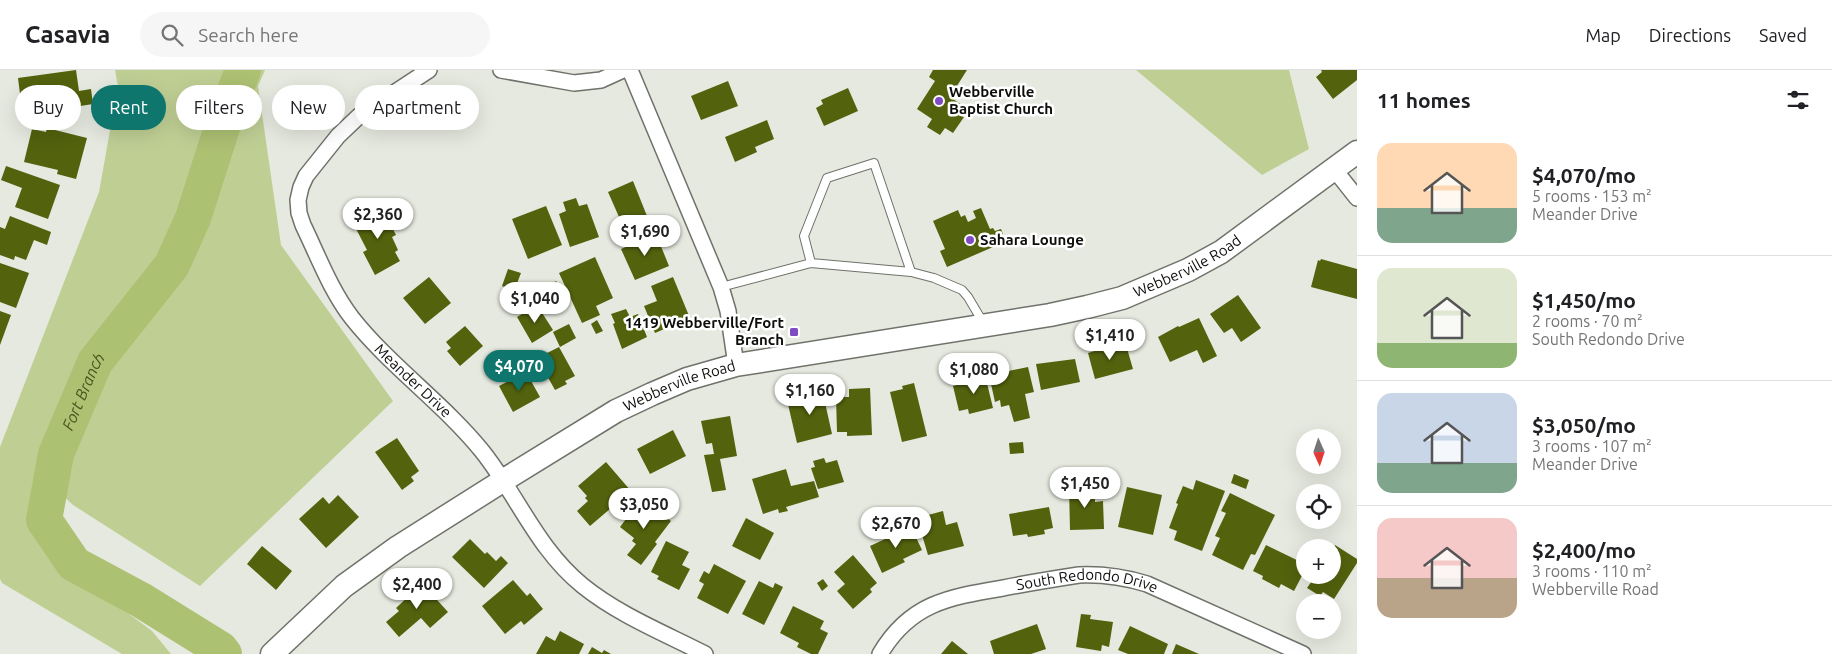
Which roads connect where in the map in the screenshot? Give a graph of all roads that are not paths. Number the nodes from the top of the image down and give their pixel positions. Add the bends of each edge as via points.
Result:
1 (429, 70) edge
2 (501, 70) edge
3 (623, 70) edge
4 (630, 70) edge
5 (1357, 152) edge
6 (1334, 169) junction
7 (1357, 198) edge
8 (811, 263) junction
9 (911, 272) junction
10 (721, 287) junction
11 (985, 326) junction
12 (736, 365) junction
13 (504, 480) junction
14 (276, 650) edge
15 (705, 654) edge
16 (880, 654) edge
17 (1303, 654) edge

1 - 13 street, Meander Drive via 359,116 338,136 306,176 298,200 299,213 338,298 365,334 457,422
2 - 3 street via 574,83 601,80
4 - 10 street
5 - 6 street, Webberville Road
6 - 7 street
6 - 11 street, Webberville Road via 1221,252 1154,286 1087,308
8 - 9 lane
8 - 9 lane via 804,236 827,178 874,163
8 - 10 lane
9 - 11 lane via 962,290
10 - 12 street via 728,310
11 - 12 street, Webberville Road
12 - 13 street, Webberville Road via 687,379 630,404
13 - 14 street, Webberville Road via 398,547 344,586
13 - 15 street, Meander Drive via 547,550 565,570 618,610
16 - 17 street, South Redondo Drive via 899,628 933,604 950,598 1100,574 1147,584

